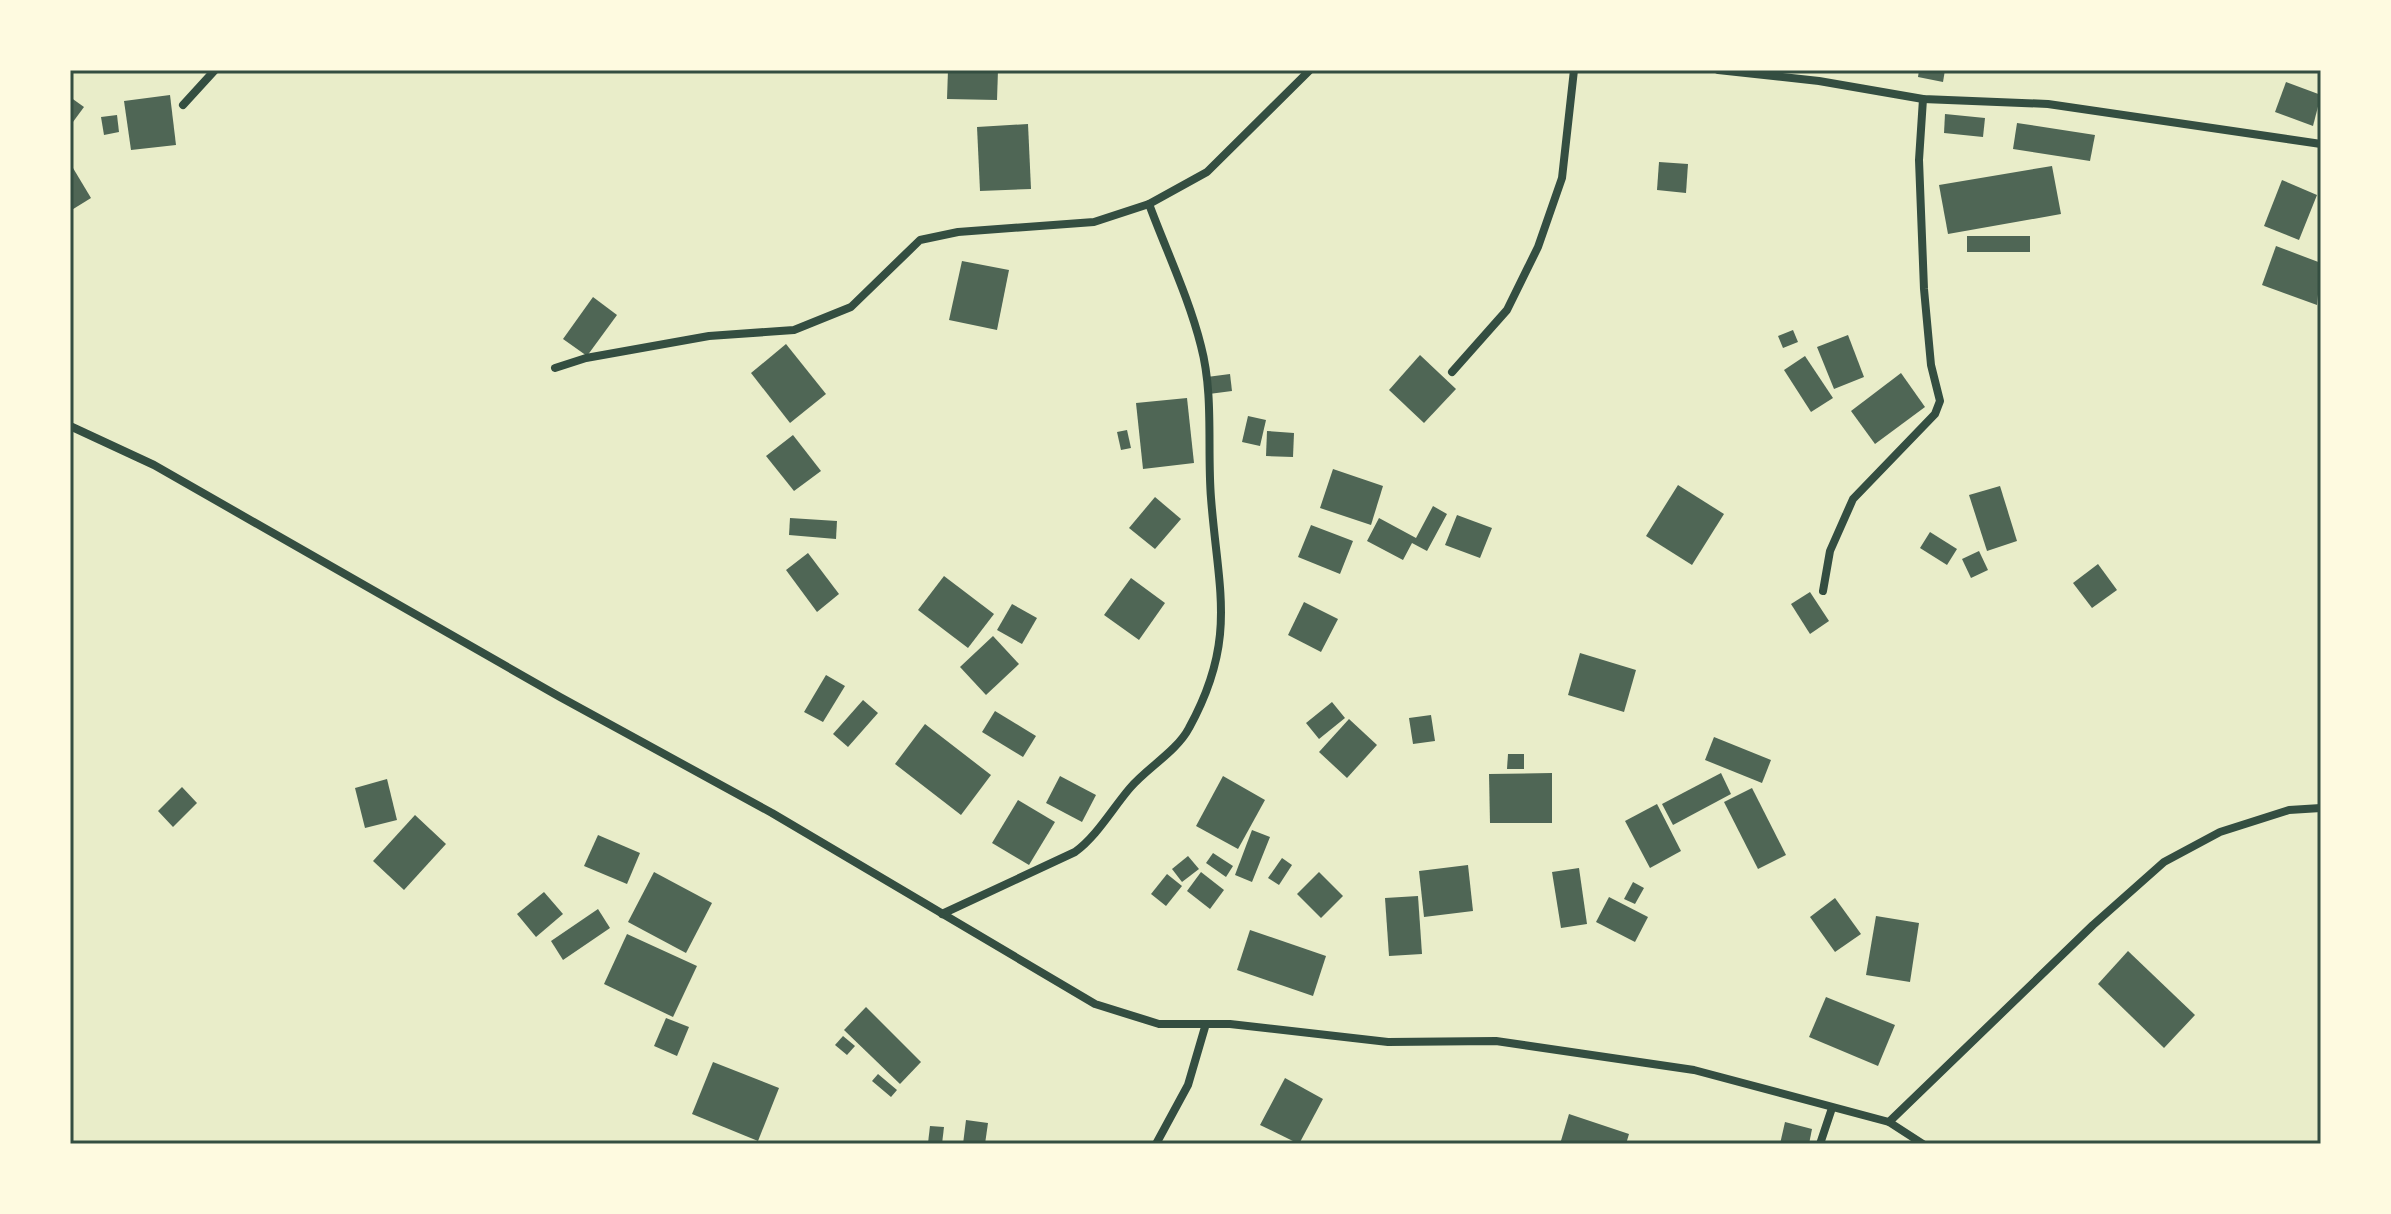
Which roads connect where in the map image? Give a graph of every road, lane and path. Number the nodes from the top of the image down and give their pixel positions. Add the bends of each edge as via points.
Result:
1 (215, 70) edge
2 (1310, 70) edge
3 (1574, 70) edge
4 (1718, 70) edge
5 (1923, 99) junction
6 (183, 105) dead end
7 (2321, 144) edge
8 (1149, 204) junction
9 (555, 368) dead end
10 (1452, 372) dead end
11 (70, 426) edge
12 (1823, 591) dead end
13 (2321, 808) edge
14 (942, 914) junction
15 (1205, 1027) junction
16 (1832, 1108) junction
17 (1889, 1122) junction
18 (1156, 1144) edge
19 (1820, 1144) edge
20 (1923, 1144) edge

1 - 6 street
2 - 8 street via 1207,172
3 - 10 street via 1562,178 1538,247 1507,310
4 - 5 street
5 - 7 street via 2048,104
5 - 12 street via 1919,160 1924,289 1940,401 1935,414 1853,499 1830,551
8 - 9 street via 1094,222 958,232 920,240 851,307 794,330 709,336
8 - 14 street via 1202,347 1222,583 1220,648 1188,731 1133,785 1091,841
11 - 14 street via 167,473
13 - 17 street via 2289,810 2220,832 2164,862
14 - 15 street via 1095,1004 1159,1024
15 - 16 street via 1230,1024 1388,1042 1496,1041 1694,1070
15 - 18 street via 1188,1085
16 - 17 street
16 - 19 street
17 - 20 street

